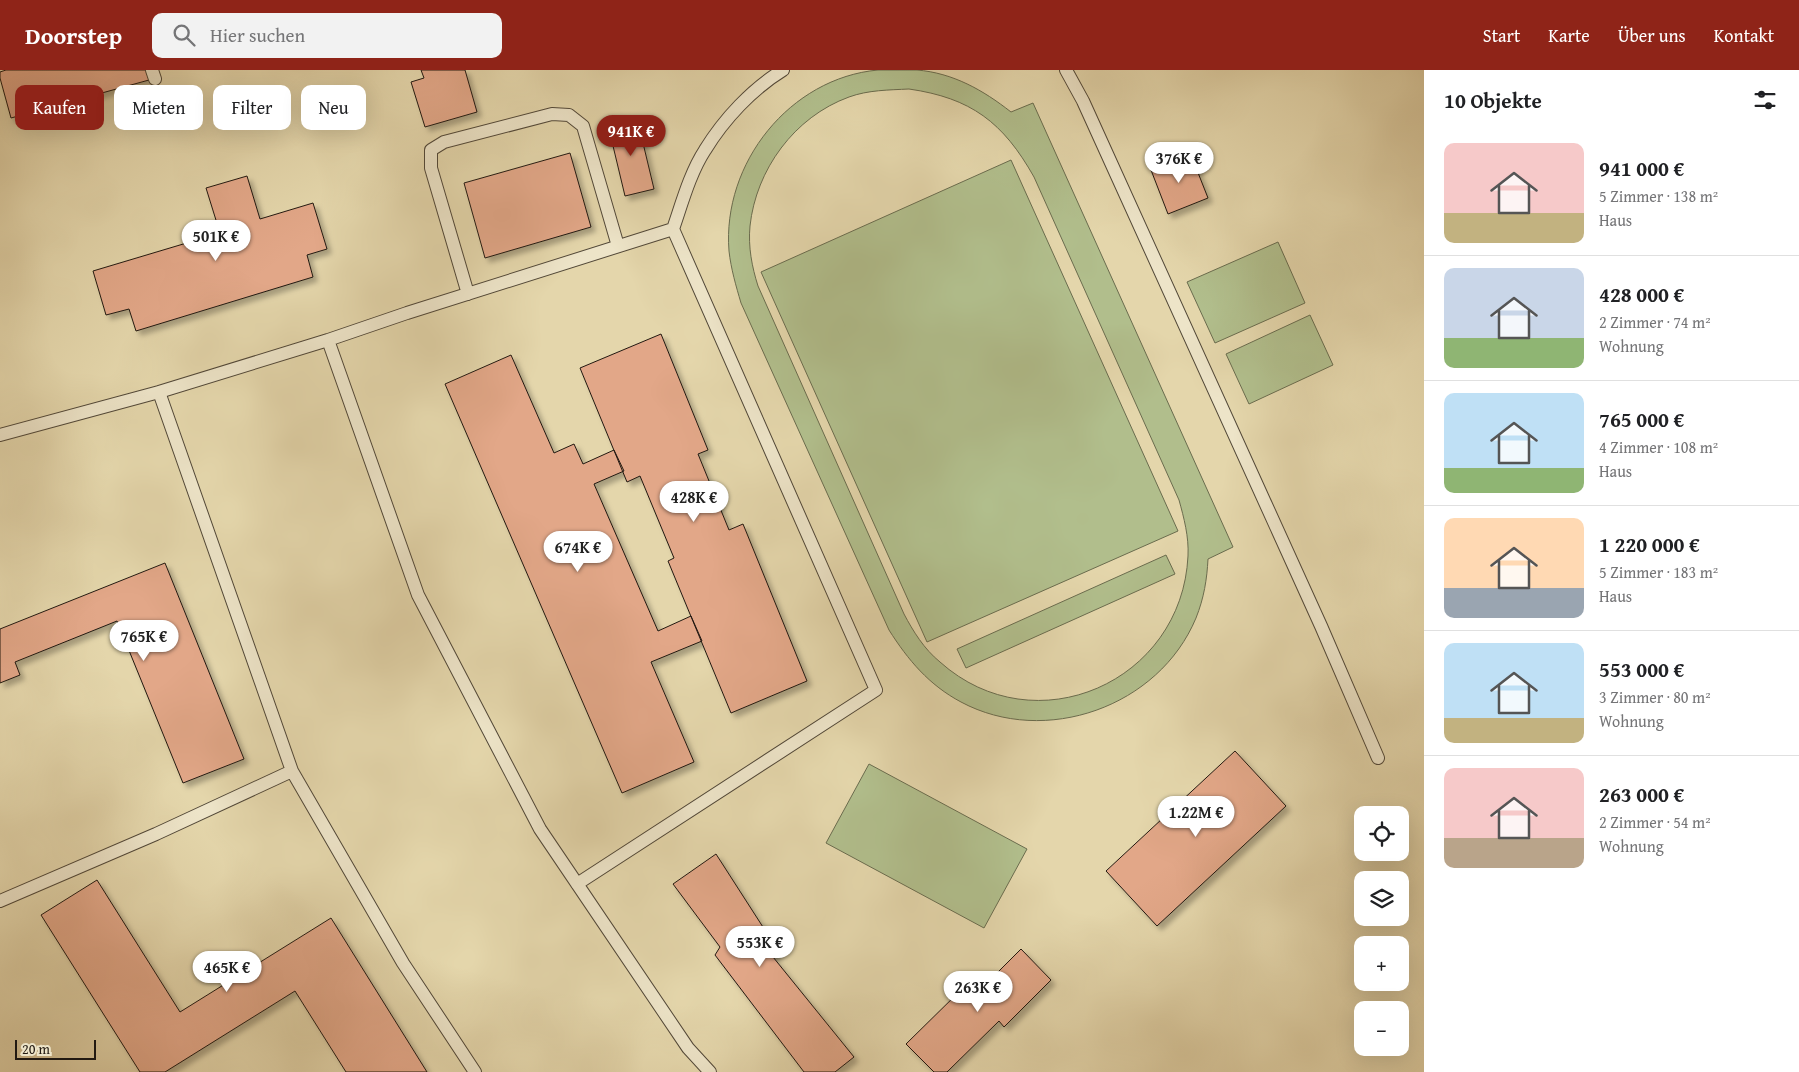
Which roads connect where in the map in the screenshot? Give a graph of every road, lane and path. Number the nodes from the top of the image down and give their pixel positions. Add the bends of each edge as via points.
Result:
1 (783, 70) edge
2 (1066, 70) edge
3 (674, 229) junction
4 (618, 246) junction
5 (468, 294) junction
6 (328, 340) junction
7 (159, 392) junction
8 (0, 435) edge
9 (1378, 758) dead end
10 (292, 771) junction
11 (577, 884) junction
12 (0, 901) edge
13 (475, 1072) edge
14 (710, 1072) edge

1 - 3 lane via 765,81 738,108 704,150
2 - 9 lane via 1321,626
3 - 4 lane
3 - 11 lane via 876,690
4 - 5 lane
4 - 5 lane via 583,126 569,115 552,114 444,142 431,150 431,168
5 - 6 lane
6 - 7 lane
6 - 11 lane via 418,595 540,829
7 - 8 lane
7 - 10 lane
10 - 12 lane
10 - 13 lane via 403,963
11 - 14 lane via 688,1048

